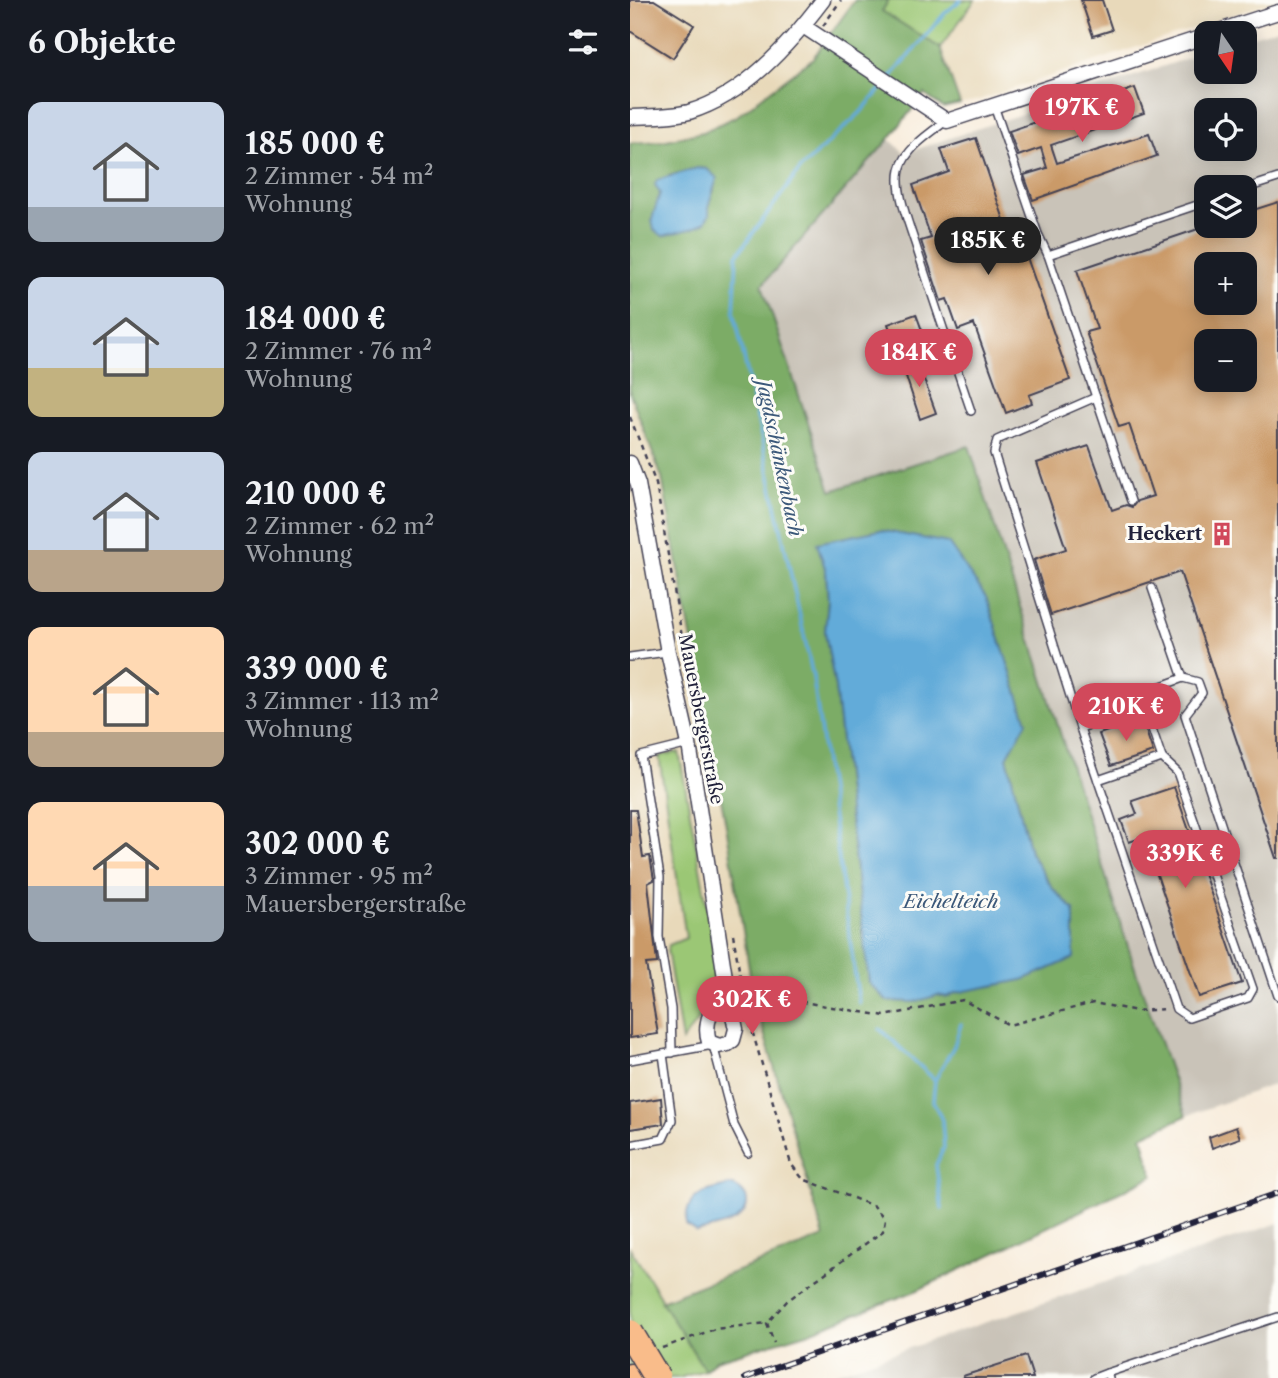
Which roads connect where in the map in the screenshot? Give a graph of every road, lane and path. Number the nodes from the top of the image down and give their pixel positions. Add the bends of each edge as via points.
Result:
1 (823, 0) edge
2 (1278, 12) edge
3 (1250, 21) edge
4 (803, 26) junction
5 (1194, 40) edge
6 (994, 106) junction
7 (630, 117) edge
8 (947, 121) junction
9 (1278, 178) edge
10 (1257, 185) edge
11 (1194, 206) edge
12 (1048, 256) junction
13 (1096, 397) junction
14 (971, 411) dead end
15 (630, 463) edge
16 (1131, 501) dead end
17 (1152, 588) dead end
18 (668, 652) junction
19 (630, 657) edge
20 (1183, 678) junction
21 (1145, 708) junction
22 (1080, 728) junction
23 (689, 744) junction
24 (1162, 758) junction
25 (1098, 780) junction
26 (726, 984) junction
27 (743, 992) dead end
28 (1278, 996) edge
29 (791, 1000) dead end
30 (1176, 1009) junction
31 (713, 1045) junction
32 (672, 1053) junction
33 (663, 1054) junction
34 (630, 1060) edge
35 (630, 1145) edge
36 (748, 1153) dead end
37 (1278, 1317) edge
38 (767, 1323) junction
39 (630, 1333) edge
40 (774, 1343) dead end
41 (654, 1365) edge
42 (1108, 1375) edge
43 (1094, 1378) edge

1 - 4 street
2 - 3 street
4 - 7 street via 757,72 716,100 688,112
4 - 8 street
5 - 6 street
6 - 8 street
6 - 12 lane
8 - 14 lane via 915,144 900,170 901,190
9 - 10 lane
11 - 12 lane
12 - 13 lane
13 - 16 lane
13 - 22 lane via 996,440 994,453
15 - 18 street, Mauersbergerstraße via 638,484
17 - 20 lane
18 - 19 lane
18 - 23 street, Mauersbergerstraße
20 - 21 lane via 1148,691
20 - 28 lane via 1198,682 1202,693 1185,715
21 - 22 lane
21 - 24 lane
22 - 25 lane
23 - 26 street, Mauersbergerstraße
23 - 32 lane via 641,756 660,877 659,937 671,1009
24 - 25 lane
24 - 30 lane via 1177,772 1254,989 1248,998 1189,1018
25 - 30 lane
26 - 31 street via 709,1018 707,1037
26 - 31 street, Mauersbergerstraße via 736,1029 733,1040
27 - 38 path via 795,1172 874,1206 885,1219 883,1231 787,1301
29 - 30 path via 885,1016 963,1000 1009,1025 1093,1003 1138,1011
31 - 32 lane
31 - 36 lane via 734,1125
32 - 33 lane
33 - 34 lane
33 - 35 lane via 672,1120 663,1139
37 - 42 lane
38 - 40 path
38 - 41 path via 715,1329
39 - 41 highway, bridge
42 - 43 lane

